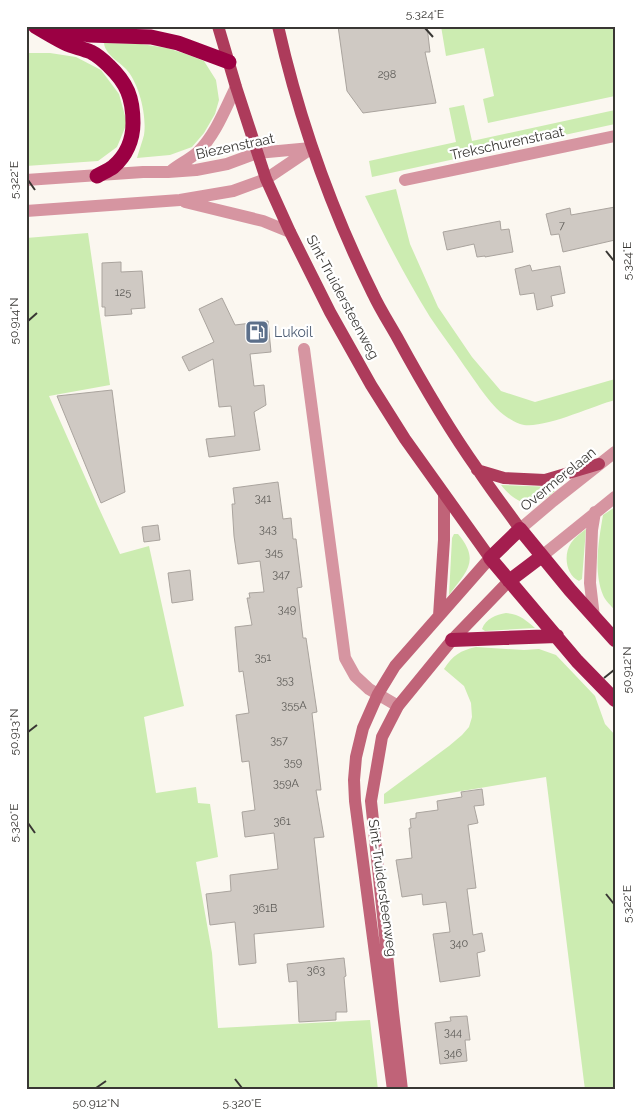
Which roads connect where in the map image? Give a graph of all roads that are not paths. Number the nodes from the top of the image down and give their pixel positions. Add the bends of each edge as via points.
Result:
1 (35, 26) edge
2 (48, 26) edge
3 (218, 26) edge
4 (278, 26) edge
5 (229, 62) junction
6 (236, 87) junction
7 (615, 136) edge
8 (312, 148) junction
9 (257, 153) junction
10 (168, 172) junction
11 (97, 176) junction
12 (266, 179) junction
13 (26, 180) edge
14 (405, 180) dead end
15 (180, 200) junction
16 (26, 210) edge
17 (290, 232) junction
18 (304, 349) dead end
19 (615, 452) edge
20 (600, 464) junction
21 (477, 470) junction
22 (444, 495) junction
23 (615, 497) edge
24 (595, 512) junction
25 (520, 529) junction
26 (542, 556) junction
27 (490, 558) junction
28 (509, 581) junction
29 (439, 616) junction
30 (594, 617) junction
31 (557, 636) junction
32 (452, 640) junction
33 (615, 640) edge
34 (378, 694) junction
35 (615, 700) edge
36 (398, 706) junction
37 (393, 1090) edge
38 (402, 1090) edge

1 - 11 highway via 67,44 92,53 114,71 128,90 133,114 130,144 113,167
2 - 5 highway via 88,35 151,37 178,43
3 - 5 main road, Sint-Truidersteenweg
4 - 8 main road, Sint-Truidersteenweg
5 - 6 main road, Sint-Truidersteenweg
6 - 9 main road, Sint-Truidersteenweg
6 - 10 street, Biezenstraat via 209,139 197,152
7 - 14 street, Trekschurenstraat
8 - 9 street, Biezenstraat
8 - 12 street
8 - 21 main road, Sint-Truidersteenweg via 332,204 373,295 408,359
9 - 10 street, Biezenstraat via 227,164
9 - 12 main road, Sint-Truidersteenweg
10 - 11 street, Biezenstraat
11 - 13 street, Biezenstraat
12 - 15 street via 233,191
12 - 17 main road, Sint-Truidersteenweg
15 - 16 street
15 - 17 street via 263,221
17 - 22 main road, Sint-Truidersteenweg via 371,385
18 - 34 street via 345,658 355,676
19 - 20 street, Overmerelaan
20 - 21 main road via 545,480 504,478
20 - 25 street, Overmerelaan
21 - 25 main road, Sint-Truidersteenweg
22 - 27 main road, Sint-Truidersteenweg
22 - 29 main road
23 - 24 street
24 - 26 street
24 - 30 street via 590,583
25 - 26 highway, Sint-Truidersteenweg
25 - 27 highway, Sint-Truidersteenweg
26 - 28 highway, Sint-Truidersteenweg
26 - 30 highway
27 - 28 highway, Sint-Truidersteenweg
27 - 29 main road, Sint-Truidersteenweg
28 - 31 highway
28 - 32 main road, Sint-Truidersteenweg
29 - 34 main road, Sint-Truidersteenweg via 395,666
30 - 33 highway
31 - 32 highway
31 - 35 highway
32 - 36 main road, Sint-Truidersteenweg
34 - 36 street
34 - 37 main road, Sint-Truidersteenweg via 363,728 354,780
36 - 38 main road, Sint-Truidersteenweg via 382,737 371,801

